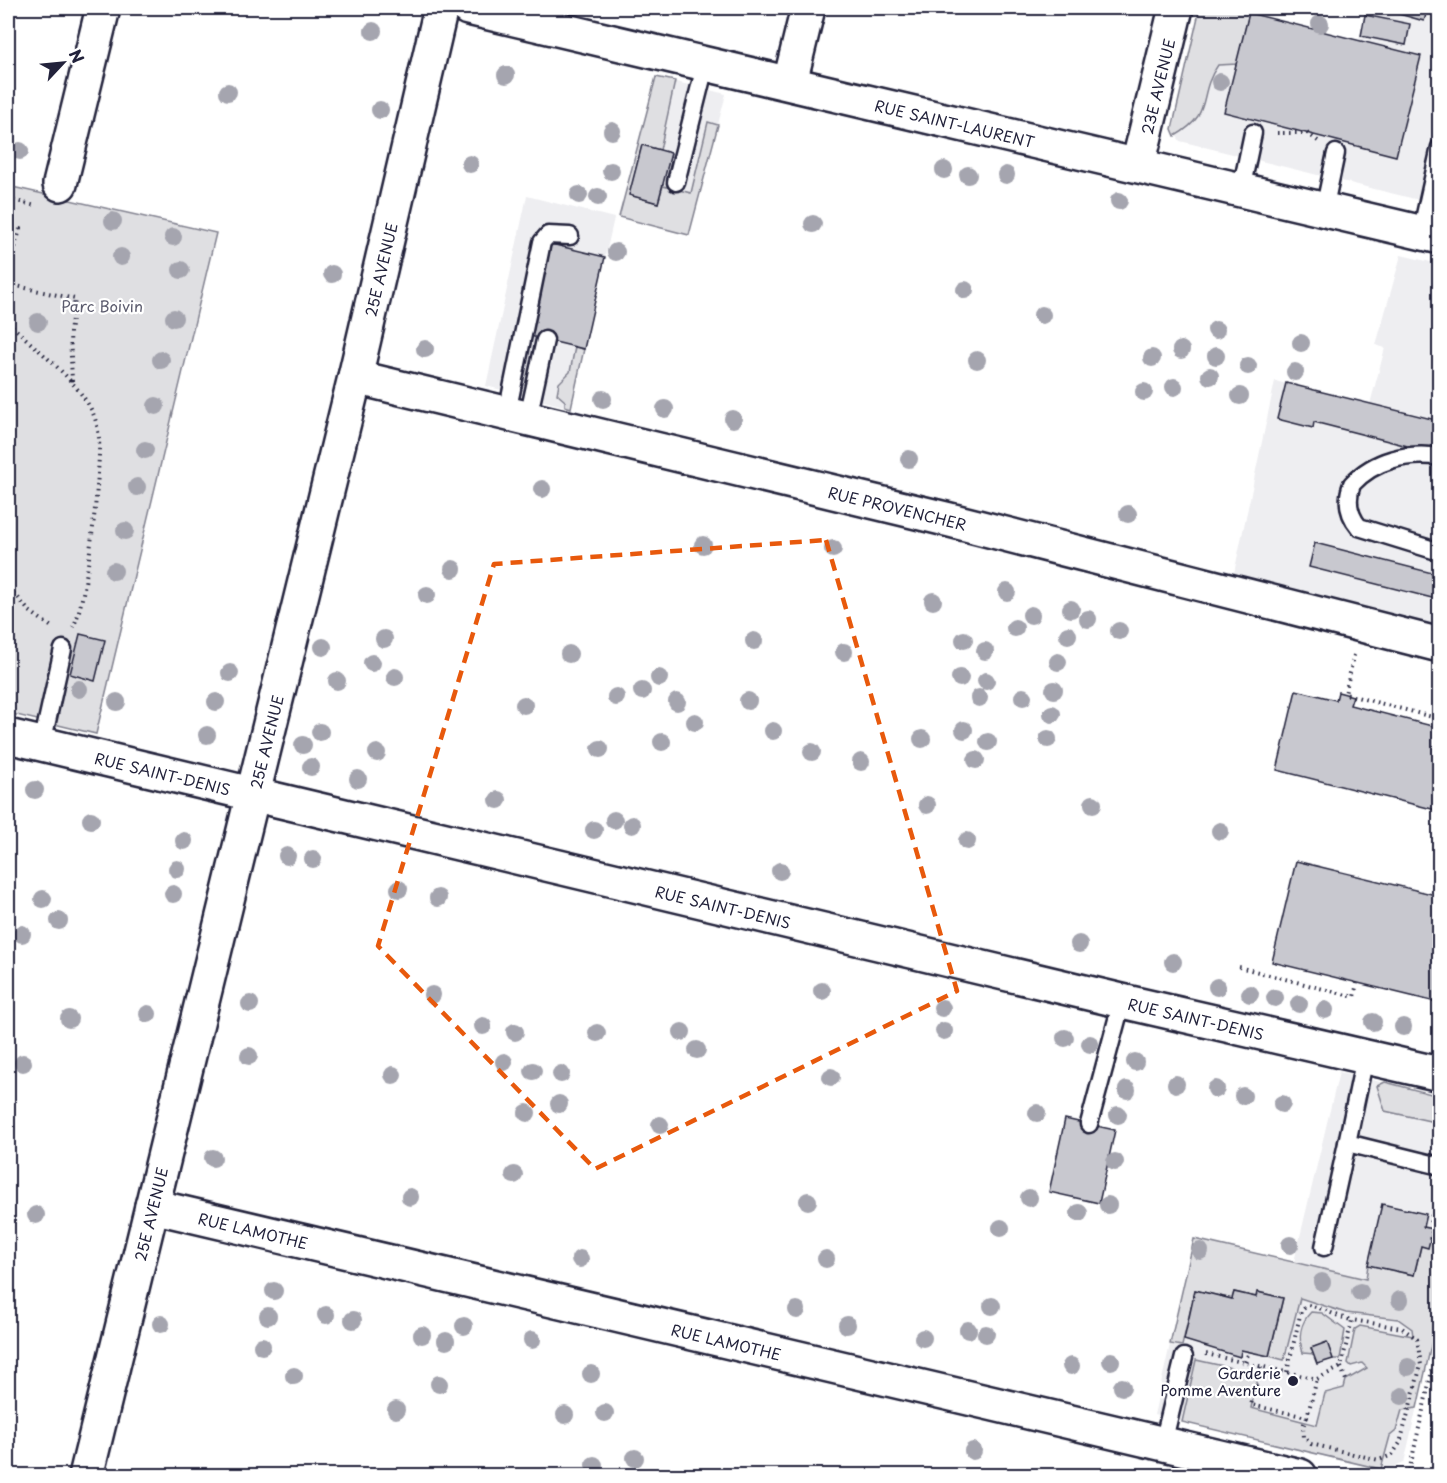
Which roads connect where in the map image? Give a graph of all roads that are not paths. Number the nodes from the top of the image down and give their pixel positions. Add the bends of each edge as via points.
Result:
1 (103, 8) edge
2 (441, 8) edge
3 (468, 8) edge
4 (808, 8) edge
5 (1176, 8) edge
6 (706, 63) junction
7 (790, 82) junction
8 (1253, 133) road end
9 (1440, 147) edge
10 (1336, 153) road end
11 (1138, 165) junction
12 (676, 182) dead end
13 (60, 184) dead end
14 (1241, 190) junction
15 (1324, 210) junction
16 (1430, 235) edge
17 (570, 236) dead end
18 (545, 340) dead end
19 (517, 371) junction
20 (537, 376) junction
21 (355, 377) junction
22 (517, 416) junction
23 (1440, 457) edge
24 (1440, 552) edge
25 (1440, 645) edge
26 (63, 649) dead end
27 (8, 736) edge
28 (42, 744) junction
29 (251, 795) junction
30 (1122, 1001) junction
31 (1365, 1057) junction
32 (1440, 1074) edge
33 (1089, 1124) dead end
34 (1347, 1143) junction
35 (1440, 1166) edge
36 (152, 1206) junction
37 (1324, 1247) dead end
38 (1192, 1355) road end
39 (1163, 1443) junction
40 (86, 1476) edge
41 (1300, 1476) edge

1 - 13 street
2 - 21 street, 25E AVENUE
3 - 6 street, RUE SAINT-LAURENT
4 - 7 street
5 - 11 street, 23E AVENUE
6 - 7 street, RUE SAINT-LAURENT
6 - 12 lane
7 - 11 street, RUE SAINT-LAURENT
8 - 14 lane
9 - 16 lane
10 - 15 lane
11 - 14 street, RUE SAINT-LAURENT
14 - 15 street, RUE SAINT-LAURENT
15 - 16 street, RUE SAINT-LAURENT
17 - 19 lane via 548,235 542,242
18 - 20 lane
19 - 20 lane
19 - 22 lane
20 - 22 lane
21 - 22 street, RUE PROVENCHER
21 - 29 street, 25E AVENUE
22 - 25 street, RUE PROVENCHER via 950,520
23 - 24 lane via 1397,458 1374,466 1352,484 1348,504 1359,527
26 - 28 lane
27 - 28 street, RUE SAINT-DENIS
28 - 29 street, RUE SAINT-DENIS
29 - 30 street, RUE SAINT-DENIS
29 - 36 street, 25E AVENUE
30 - 31 street, RUE SAINT-DENIS
30 - 33 lane
31 - 32 street, RUE SAINT-DENIS
31 - 34 lane
34 - 35 lane
34 - 37 lane
36 - 39 street, RUE LAMOTHE
36 - 40 street, 25E AVENUE
38 - 39 lane
39 - 41 street, RUE LAMOTHE

